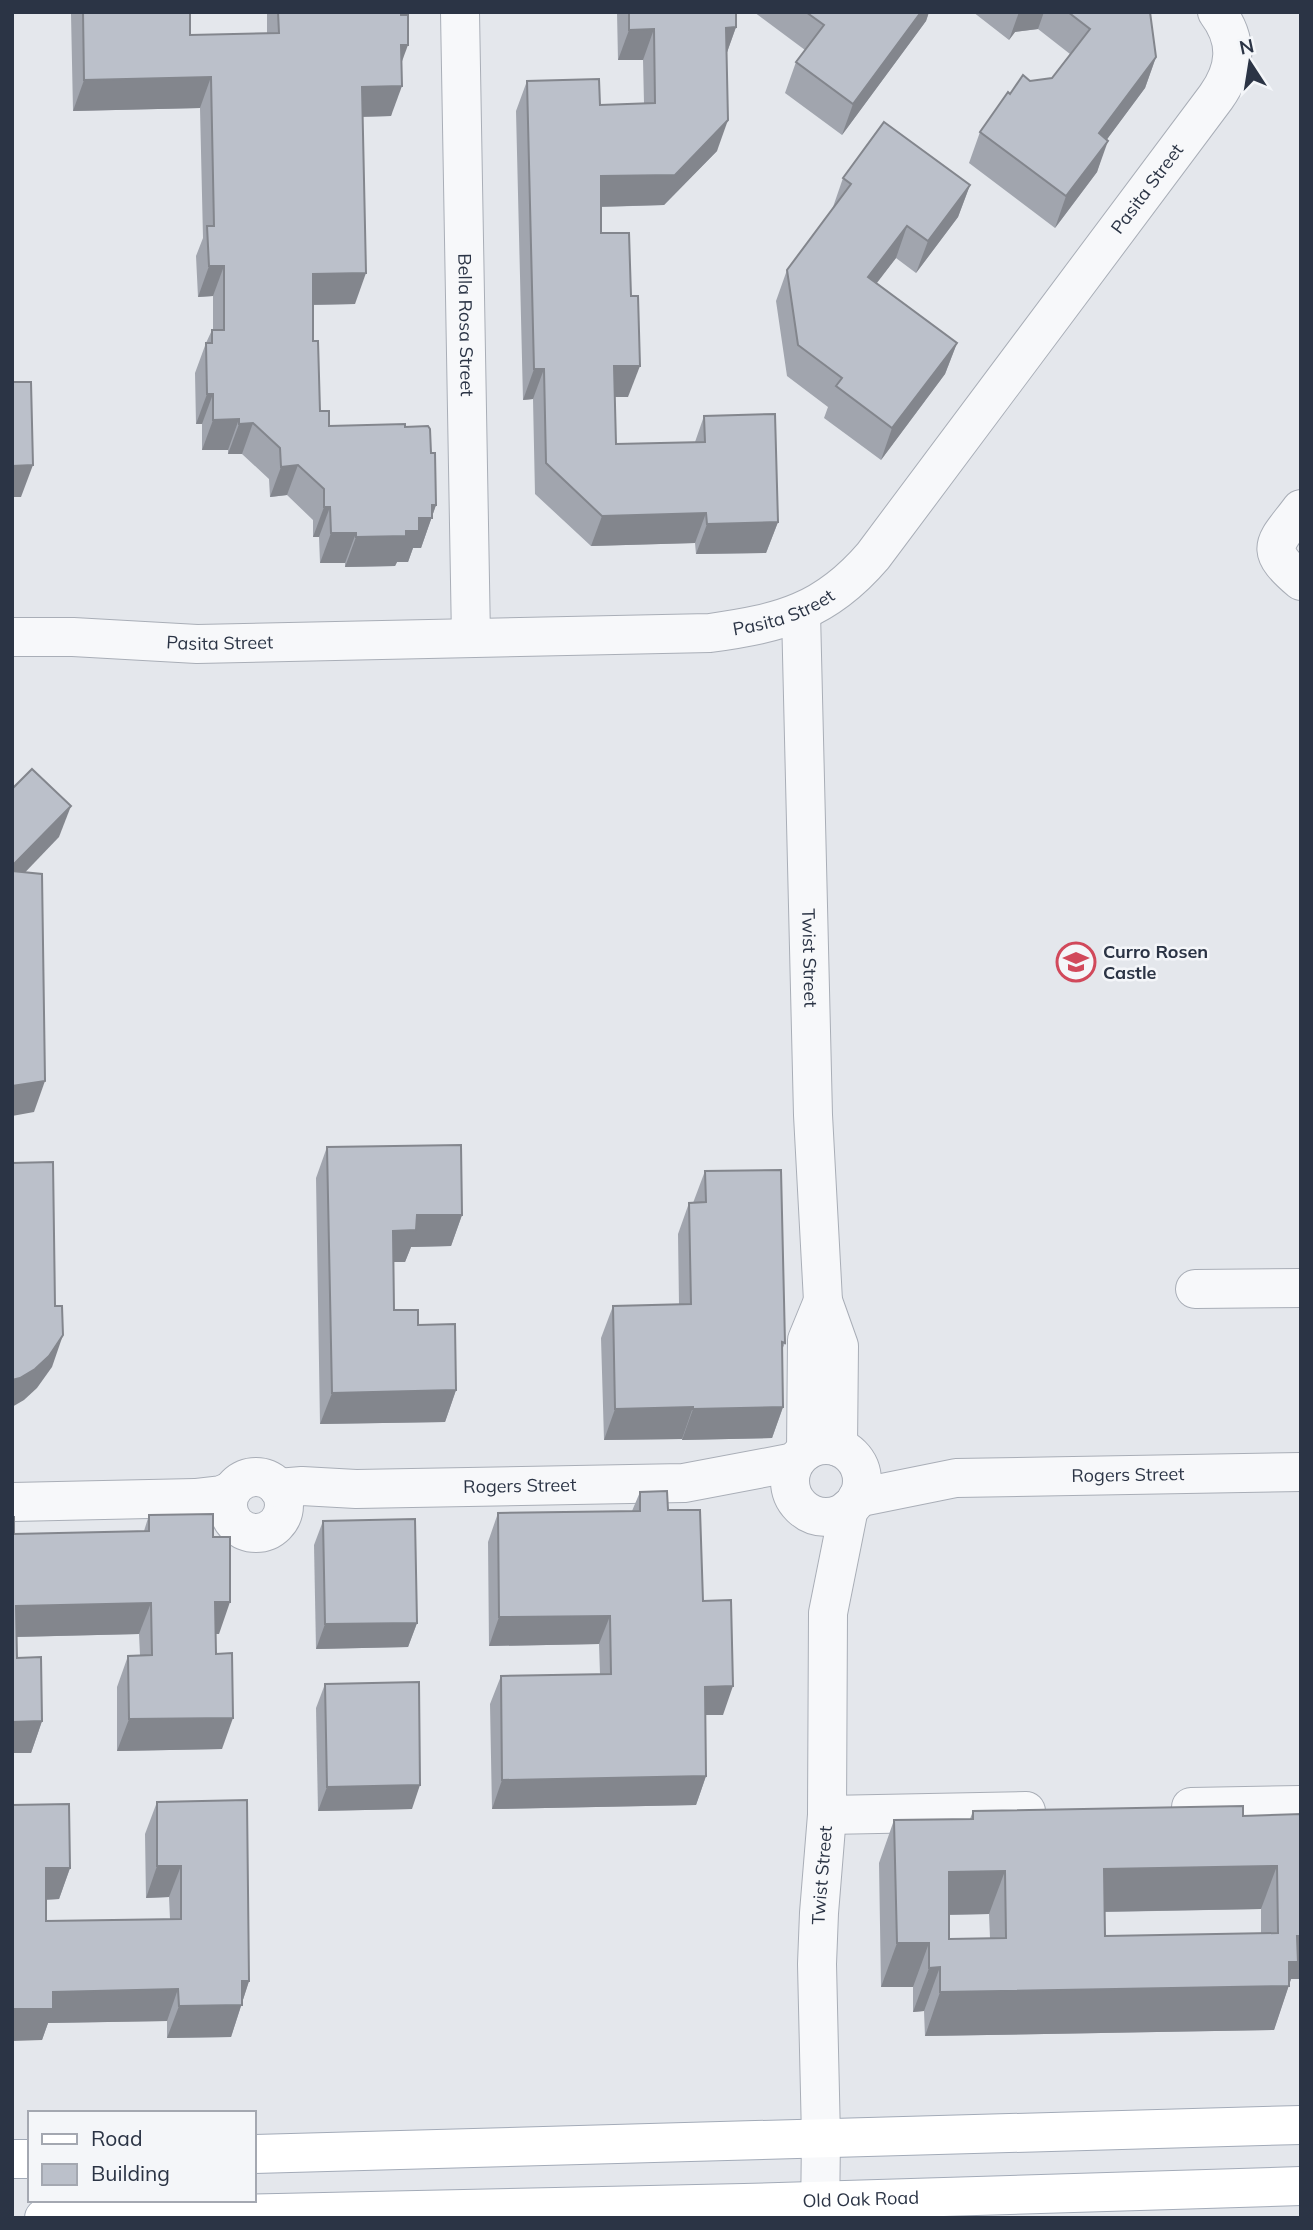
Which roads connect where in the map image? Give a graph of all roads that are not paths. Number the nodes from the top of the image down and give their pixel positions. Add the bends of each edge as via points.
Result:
1 (460, 12) edge
2 (1217, 12) edge
3 (1301, 509) edge
4 (1301, 581) edge
5 (801, 613) junction
6 (12, 637) edge
7 (471, 638) junction
8 (1301, 1288) edge
9 (1195, 1289) dead end
10 (815, 1471) junction
11 (1301, 1472) edge
12 (956, 1478) junction
13 (12, 1502) edge
14 (853, 1503) junction
15 (828, 1612) junction
16 (1301, 1805) edge
17 (1163, 1808) edge
18 (1054, 1810) edge
19 (827, 1815) junction
20 (1301, 2125) edge
21 (821, 2137) junction
22 (256, 2154) edge
23 (1301, 2186) edge
24 (819, 2209) edge
25 (44, 2218) edge

1 - 7 street, Bella Rosa Street
2 - 5 street, Pasita Street via 1233,49 1232,66 1221,90 873,556 843,586
3 - 4 street via 1275,543 1275,551
5 - 7 street, Pasita Street via 710,633
5 - 10 street, Twist Street via 813,1115 823,1301 839,1346
6 - 7 street, Pasita Street via 197,644
8 - 9 street
10 - 12 street, Rogers Street
10 - 13 street, Rogers Street via 684,1483 356,1489 281,1497 282,1516 258,1533 248,1532 232,1520 231,1491 195,1498
10 - 14 street, Twist Street via 859,1467 862,1478
10 - 14 street, Rogers Street via 811,1513 831,1516
10 - 15 street, Twist Street
11 - 12 street, Rogers Street
12 - 14 street, Rogers Street
14 - 15 street, Twist Street
15 - 19 street, Twist Street
16 - 17 street
18 - 19 street
19 - 21 street, Twist Street via 817,1964
20 - 21 main road
21 - 22 main road
21 - 24 street, Twist Street
23 - 24 main road, Old Oak Road
24 - 25 main road, Old Oak Road

